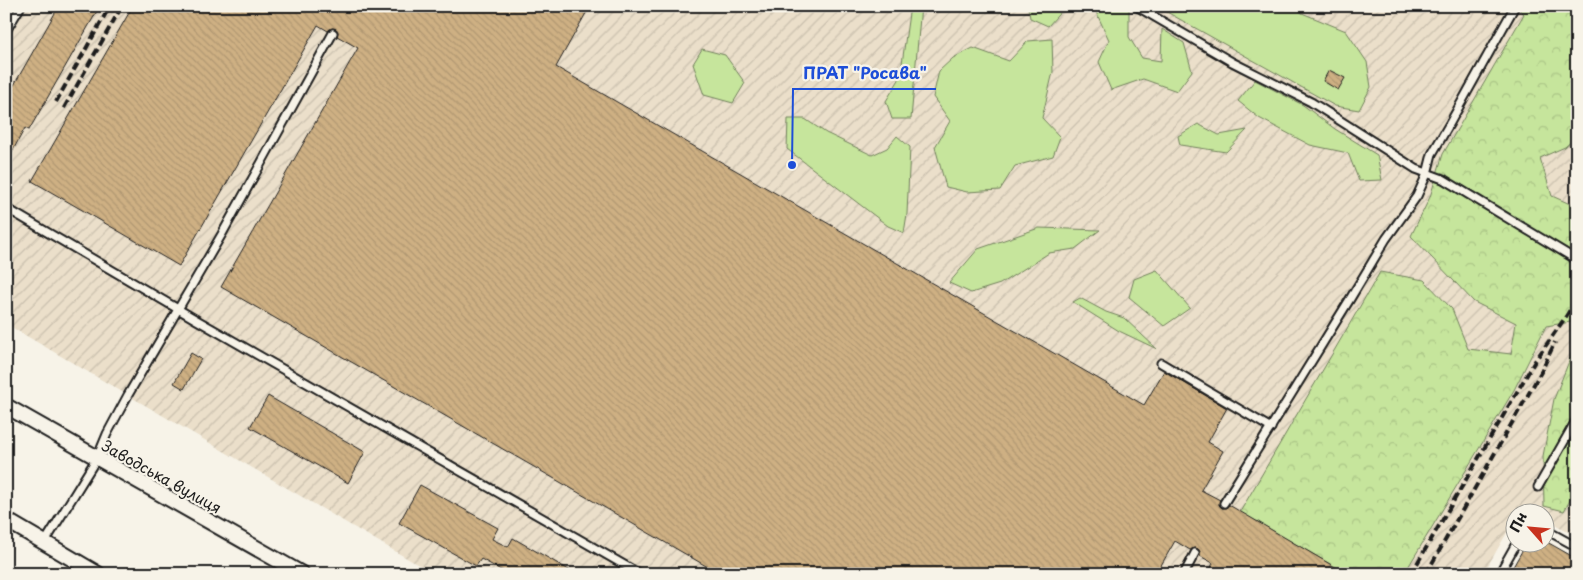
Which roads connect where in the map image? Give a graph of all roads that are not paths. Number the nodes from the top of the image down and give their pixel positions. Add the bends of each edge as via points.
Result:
1 (21, 6) edge
2 (1136, 6) edge
3 (1515, 6) edge
4 (6, 31) edge
5 (333, 34) dead end
6 (1427, 174) junction
7 (6, 208) edge
8 (1577, 260) edge
9 (178, 308) junction
10 (1161, 363) dead end
11 (6, 406) edge
12 (1577, 419) edge
13 (1271, 428) junction
14 (97, 458) junction
15 (1538, 487) dead end
16 (1224, 503) dead end
17 (6, 520) edge
18 (1556, 535) edge
19 (45, 542) junction
20 (1577, 547) edge
21 (1511, 552) edge
22 (1196, 553) dead end
23 (297, 573) edge
24 (98, 574) edge
25 (640, 574) edge
26 (1184, 574) edge
27 (1499, 574) edge

1 - 4 lane
2 - 6 lane via 1232,62 1311,102
3 - 6 lane via 1432,154
5 - 9 lane
6 - 8 lane via 1443,179
6 - 13 lane via 1417,196 1386,239
7 - 9 lane
9 - 14 lane via 128,395
9 - 25 lane
10 - 13 lane
11 - 14 street, Заводська вулиця
12 - 15 lane
13 - 16 lane
14 - 19 lane
14 - 23 street, Заводська вулиця
17 - 19 street
18 - 20 lane
19 - 24 street
21 - 27 lane
22 - 26 lane

